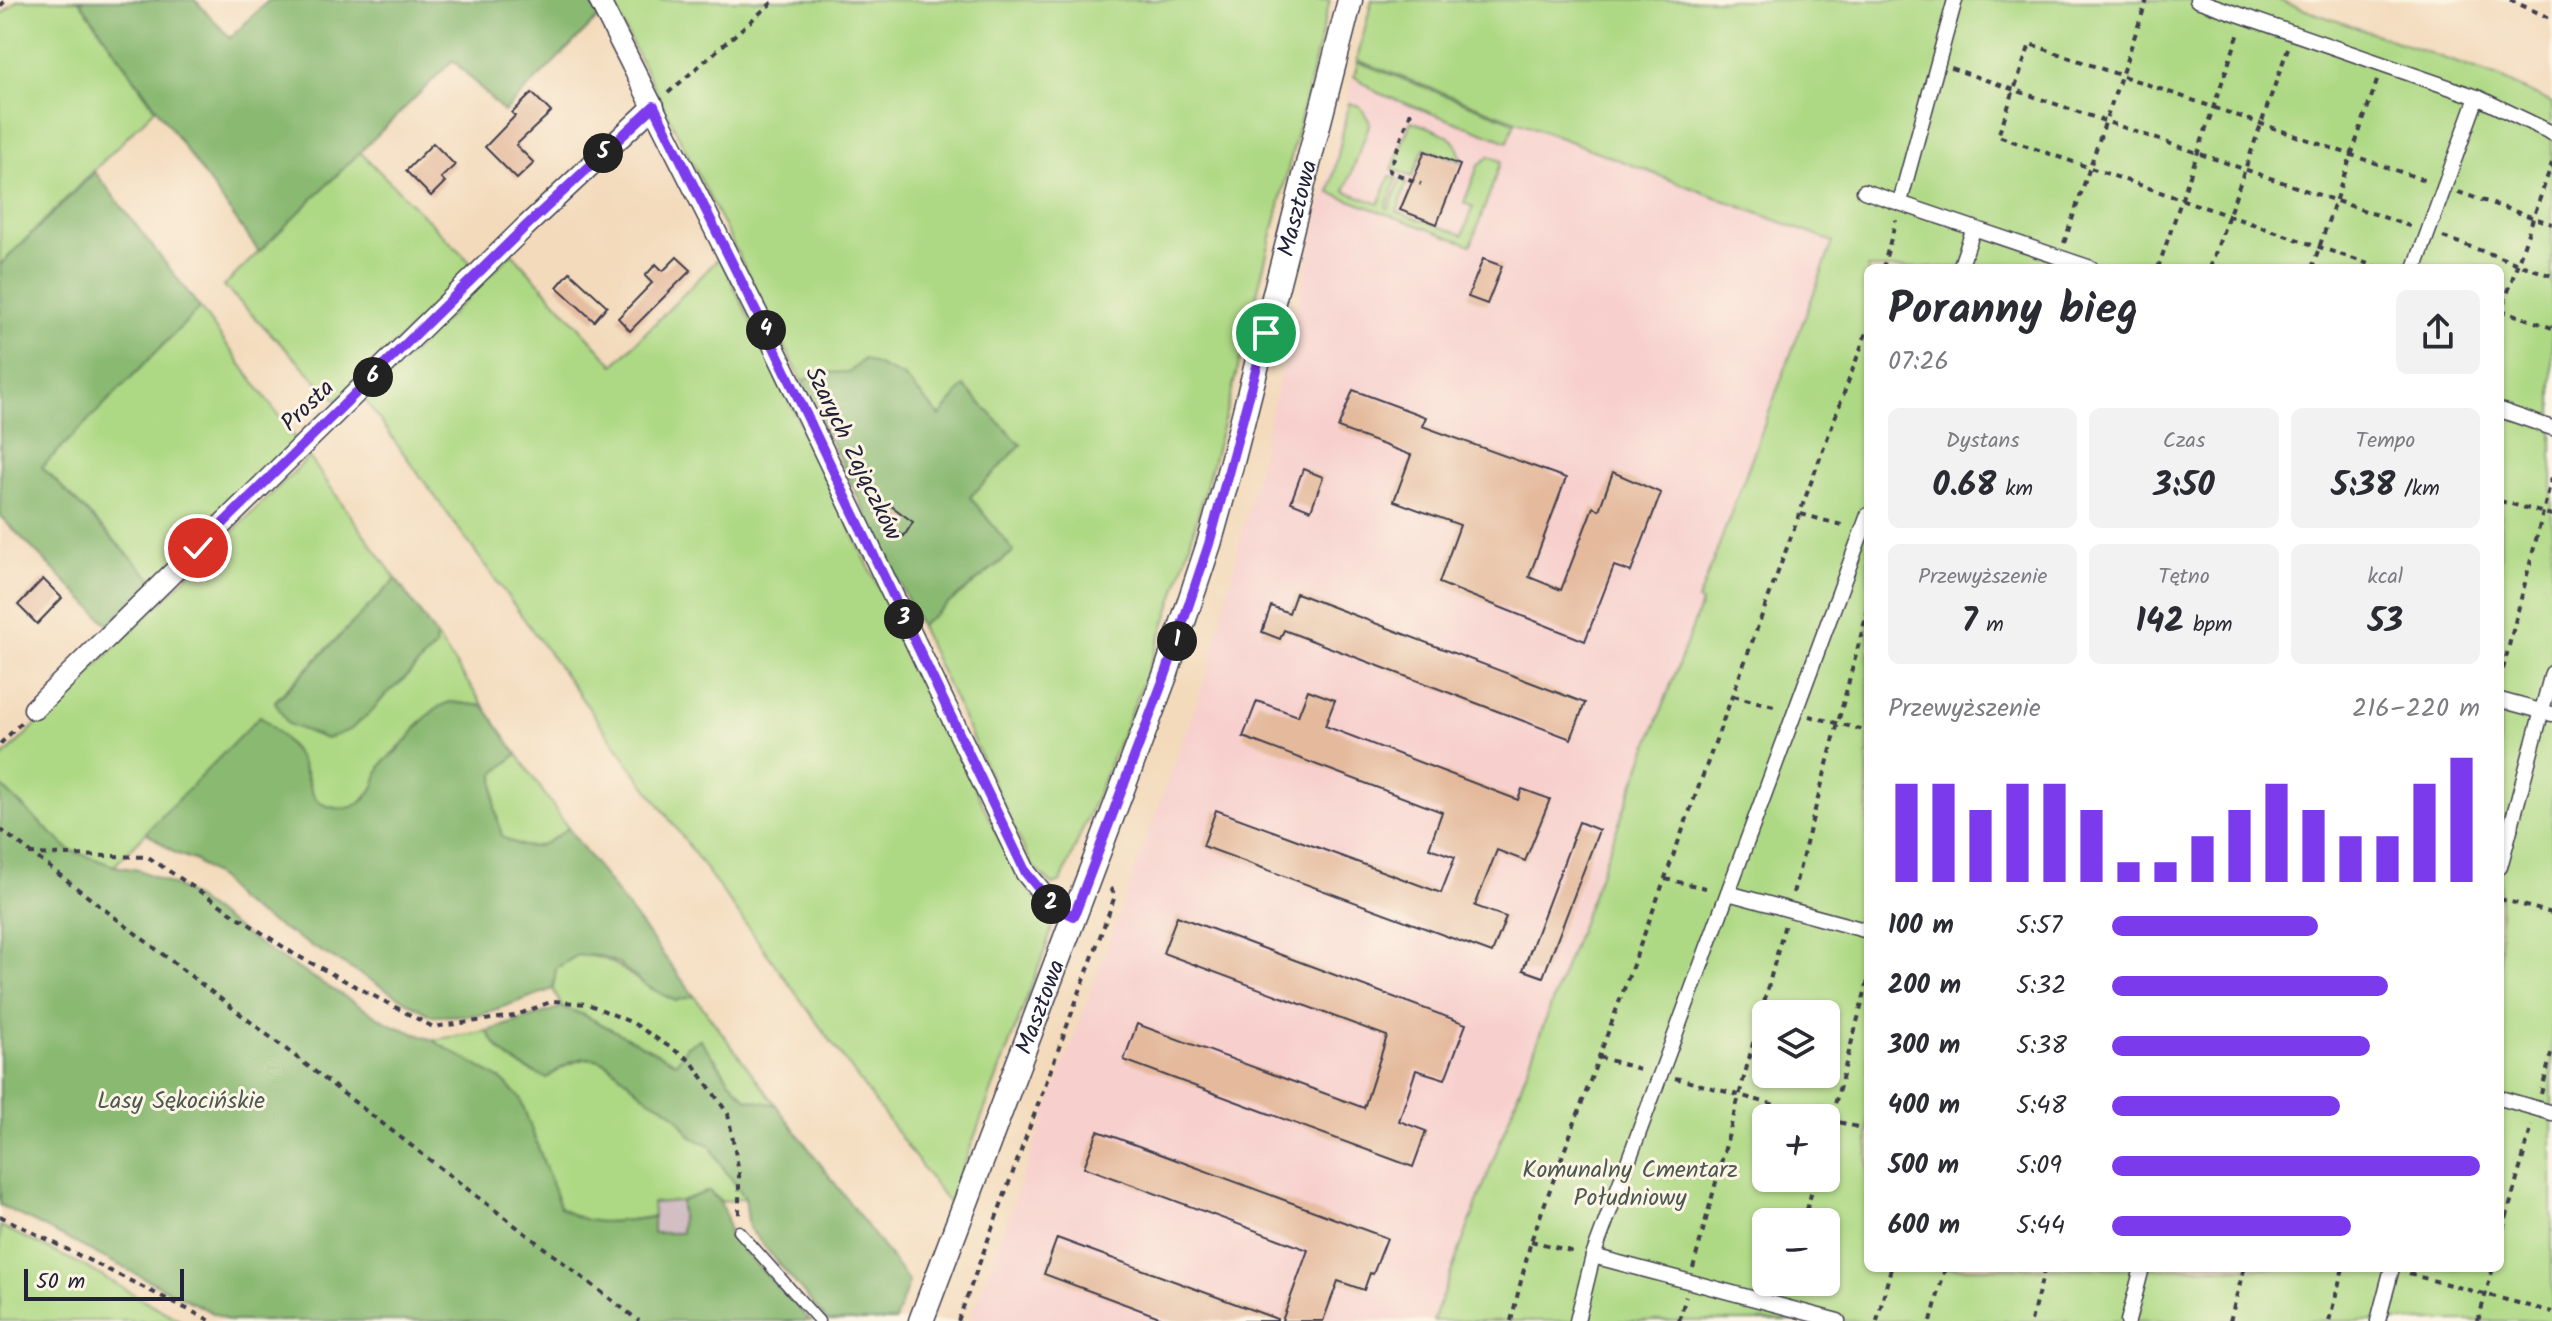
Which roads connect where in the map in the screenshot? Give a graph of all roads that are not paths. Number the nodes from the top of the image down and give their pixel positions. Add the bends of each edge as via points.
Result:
1 (599, 0) edge
2 (1350, 0) edge
3 (1955, 0) edge
4 (2197, 0) edge
5 (2477, 97) junction
6 (654, 106) junction
7 (2552, 133) edge
8 (1864, 191) dead end
9 (1900, 202) junction
10 (1974, 228) junction
11 (1961, 264) edge
12 (2079, 264) edge
13 (2416, 264) edge
14 (2504, 411) edge
15 (2552, 428) edge
16 (1864, 534) edge
17 (2552, 673) edge
18 (2504, 701) edge
19 (34, 709) road end
20 (2547, 713) edge
21 (2504, 854) edge
22 (1728, 893) junction
23 (1074, 916) junction
24 (1864, 930) edge
25 (2504, 1099) edge
26 (2544, 1110) edge
27 (739, 1231) road end
28 (1593, 1256) junction
29 (2141, 1272) edge
30 (2391, 1272) edge
31 (1781, 1306) junction
32 (819, 1321) edge
33 (921, 1321) edge
34 (1577, 1321) edge
35 (1778, 1321) edge
36 (1838, 1321) edge
37 (2128, 1321) edge
38 (2378, 1321) edge

1 - 6 street, Szarych Zajączków
2 - 23 street, Masztowa via 1209,544
3 - 9 street
4 - 5 street
5 - 7 street
5 - 13 street
6 - 19 street, Prosta
6 - 23 street, Szarych Zajączków via 1026,873 1053,906
8 - 9 street
9 - 10 street
10 - 11 street
10 - 12 street
14 - 15 street
16 - 22 street
17 - 20 street
18 - 20 street
20 - 21 street
22 - 24 street
22 - 28 street
23 - 33 street, Masztowa
25 - 26 street
27 - 32 lane
28 - 31 street
28 - 34 street
29 - 37 street
30 - 38 street
31 - 35 street
31 - 36 street

